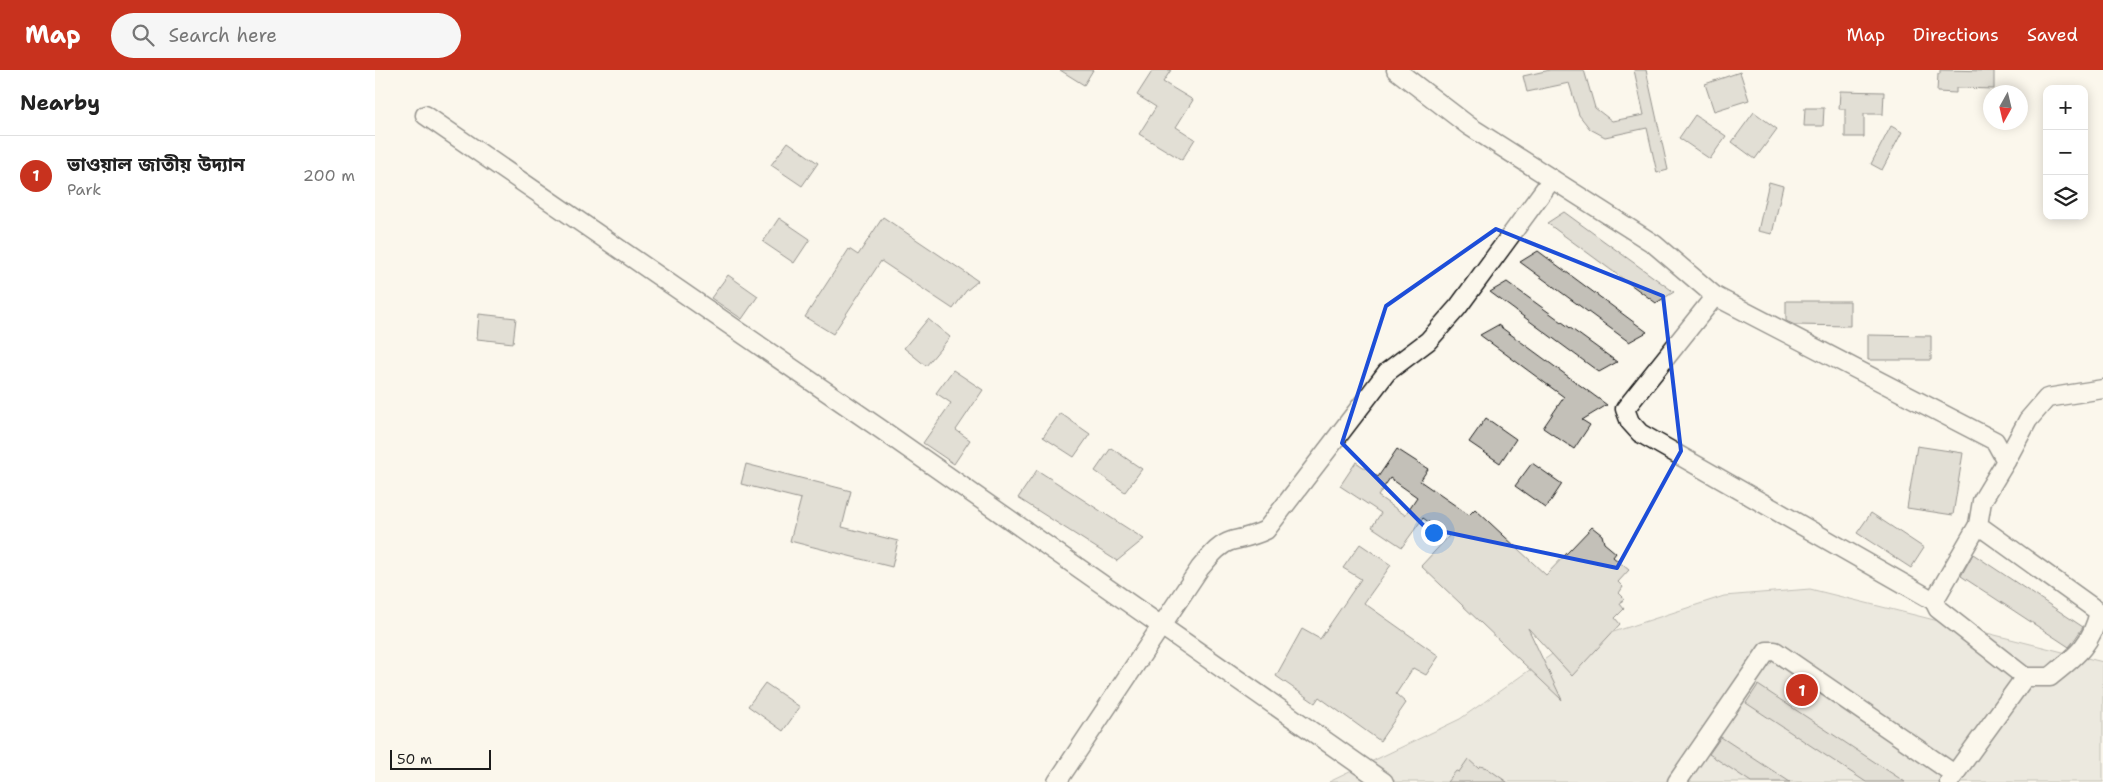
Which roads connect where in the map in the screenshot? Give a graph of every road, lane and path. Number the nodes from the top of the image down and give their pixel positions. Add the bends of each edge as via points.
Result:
1 (1397, 70) edge
2 (425, 115) dead end
3 (1552, 179) junction
4 (1715, 296) junction
5 (2103, 389) edge
6 (2006, 461) junction
7 (1978, 525) junction
8 (1934, 601) junction
9 (2101, 612) edge
10 (1163, 626) junction
11 (2025, 676) junction
12 (1952, 778) edge
13 (1057, 782) edge
14 (1384, 782) edge
15 (1677, 782) edge

1 - 3 street via 1469,126
2 - 10 street
3 - 4 street via 1654,244
3 - 10 street via 1458,307 1428,341 1387,372 1266,530 1253,537 1229,542 1213,553
4 - 6 street via 1995,441
4 - 8 street via 1625,409 1630,422 1640,433
5 - 6 street via 2047,398 2028,420
6 - 7 street via 1982,501
7 - 8 street
7 - 9 street
8 - 11 street via 1938,609
9 - 11 street via 2094,633 2075,656 2050,677
10 - 13 street
10 - 14 street
11 - 12 street
12 - 15 street via 1775,651 1767,651

